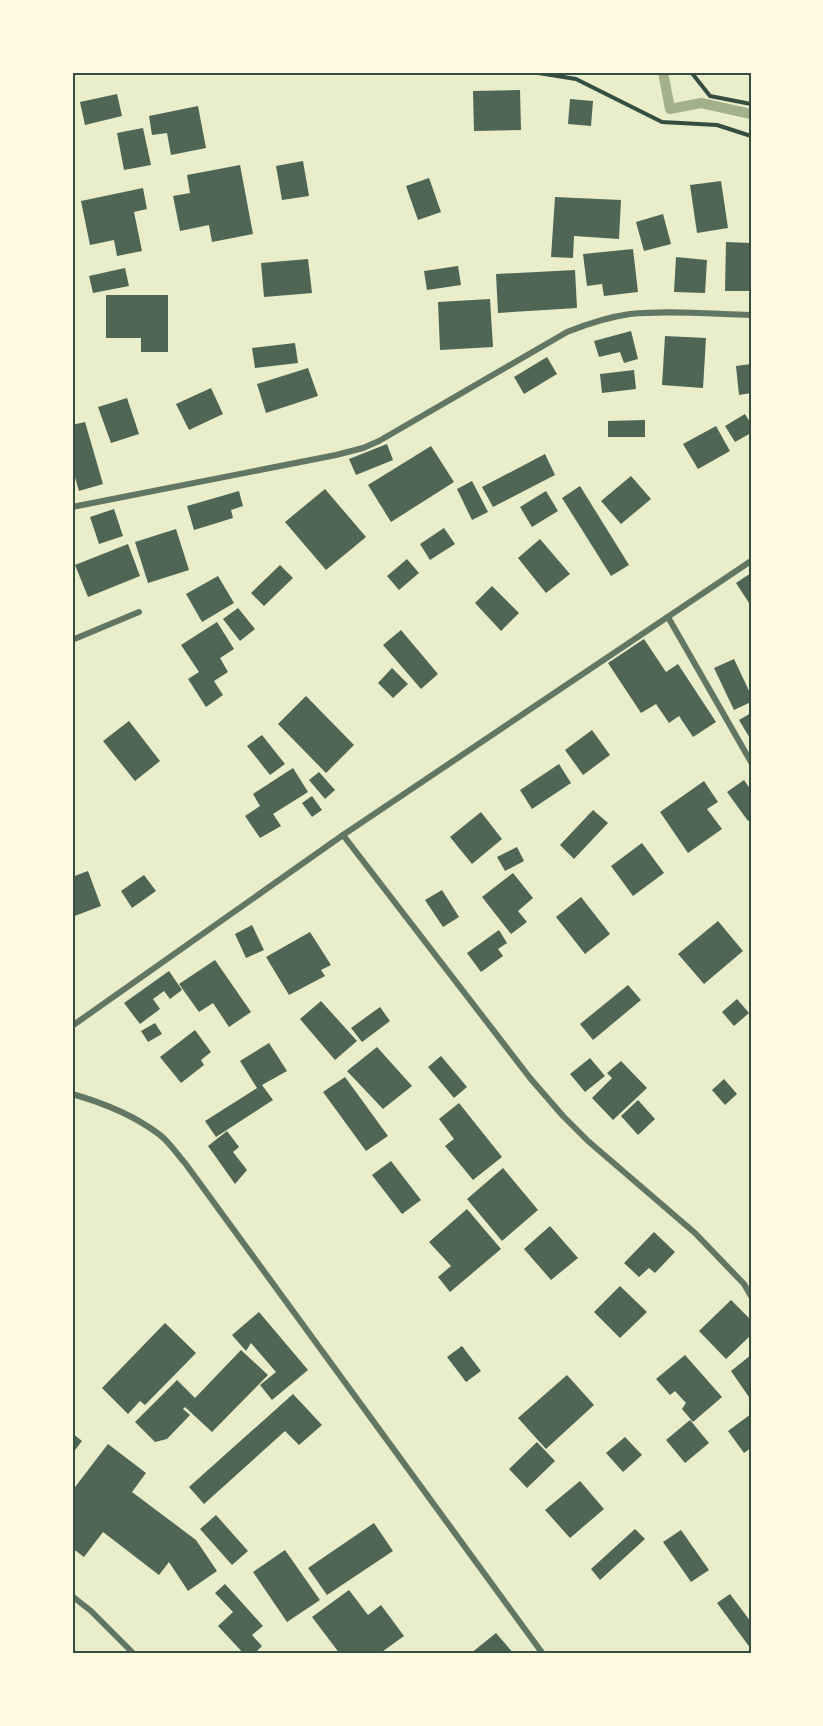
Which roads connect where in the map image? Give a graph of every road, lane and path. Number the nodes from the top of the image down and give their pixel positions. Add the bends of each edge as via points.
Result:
1 (532, 72) edge
2 (691, 72) edge
3 (751, 104) edge
4 (751, 136) edge
5 (751, 315) edge
6 (72, 507) edge
7 (751, 561) edge
8 (139, 612) dead end
9 (668, 617) junction
10 (72, 640) edge
11 (751, 762) edge
12 (343, 835) junction
13 (72, 1026) edge
14 (72, 1094) edge
15 (751, 1296) edge
16 (72, 1596) edge
17 (134, 1654) edge
18 (543, 1654) edge

1 - 4 path via 576,79 662,122 717,125
2 - 3 path via 710,96
5 - 6 street via 631,314 588,324 567,332 363,448
7 - 9 street
8 - 10 street
9 - 11 street
9 - 12 street
12 - 13 street
12 - 15 street via 563,1116 695,1233
14 - 18 street via 114,1107 138,1121 161,1136 185,1163
16 - 17 street

